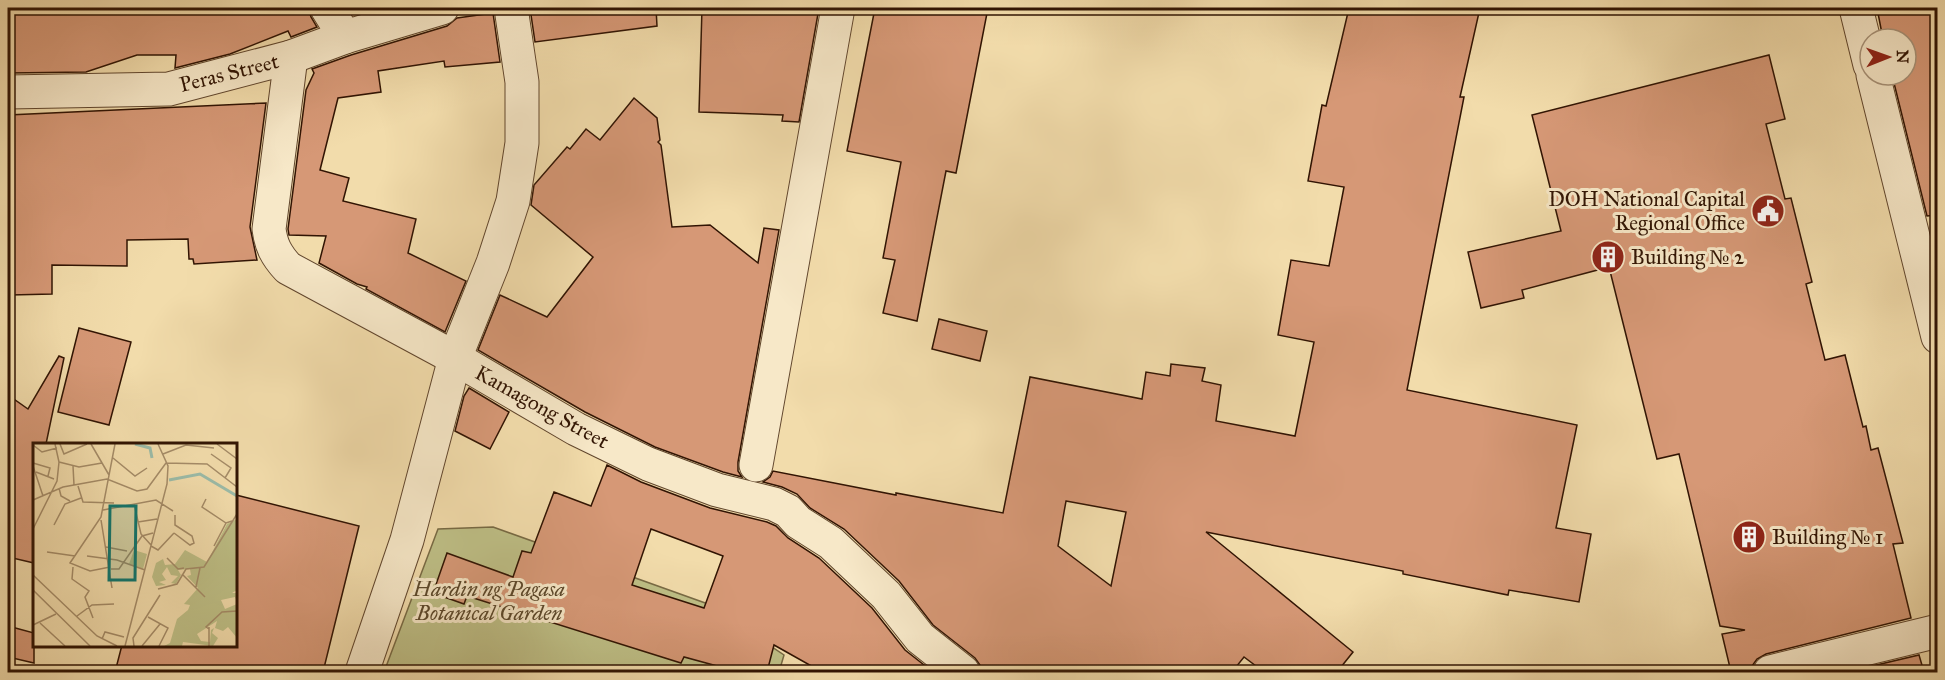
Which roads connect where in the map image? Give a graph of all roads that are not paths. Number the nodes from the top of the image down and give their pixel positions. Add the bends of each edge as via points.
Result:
1 (327, 8) edge
2 (442, 8) edge
3 (511, 8) edge
4 (838, 8) edge
5 (1856, 8) edge
6 (1861, 27) edge
7 (345, 37) junction
8 (291, 57) junction
9 (1875, 87) edge
10 (8, 92) edge
11 (1938, 338) edge
12 (455, 358) junction
13 (756, 465) dead end
14 (1938, 631) edge
15 (362, 672) edge
16 (963, 672) edge
17 (1770, 672) edge

1 - 7 street
2 - 7 street, Peras Street
3 - 12 street via 522,82 522,142 513,201
4 - 13 street
5 - 6 street
7 - 8 street, Peras Street
8 - 10 street, Peras Street via 169,89
8 - 12 street, Kamagong Street via 269,229 271,244 288,267
9 - 11 street
12 - 15 street via 407,540
12 - 16 street, Kamagong Street via 576,429 648,464 788,511 831,543 886,595 920,638
14 - 17 street

